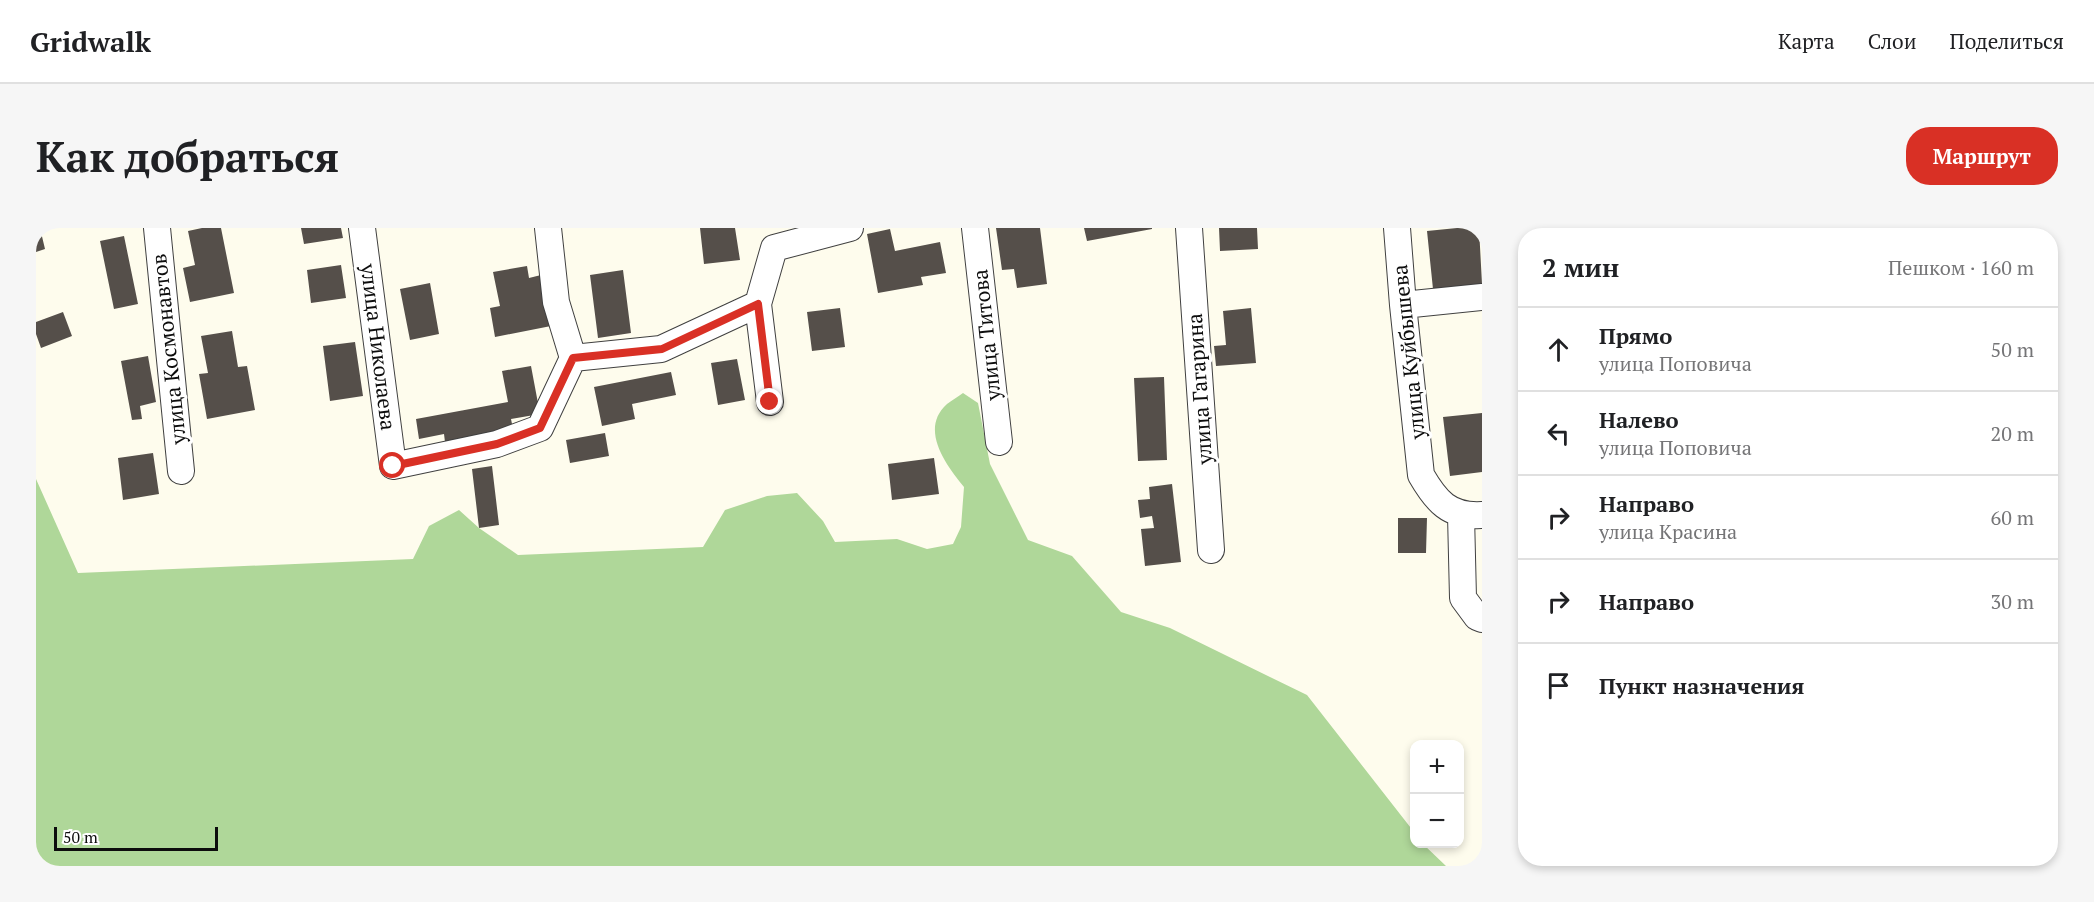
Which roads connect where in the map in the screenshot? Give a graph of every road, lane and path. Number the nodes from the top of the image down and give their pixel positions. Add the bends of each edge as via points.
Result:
1 (156, 228) edge
2 (362, 228) edge
3 (548, 228) edge
4 (850, 228) edge
5 (975, 228) edge
6 (1188, 228) edge
7 (1397, 228) edge
8 (771, 238) edge
9 (1482, 297) edge
10 (758, 304) junction
11 (1402, 305) junction
12 (573, 358) junction
13 (770, 402) dead end
14 (999, 442) dead end
15 (181, 471) dead end
16 (1472, 515) edge
17 (1211, 550) dead end
18 (1482, 619) edge

1 - 15 street, улица Космонавтов
2 - 12 street, улица Николаева via 393,466 497,444 540,428
3 - 12 street via 556,302
4 - 8 street
5 - 14 street, улица Титова
6 - 17 street, улица Гагарина
7 - 11 street, улица Куйбышева
8 - 10 street
9 - 11 street
10 - 12 street via 662,349
10 - 13 street
11 - 16 street, улица Куйбышева via 1421,475 1434,498
16 - 18 street via 1463,598

